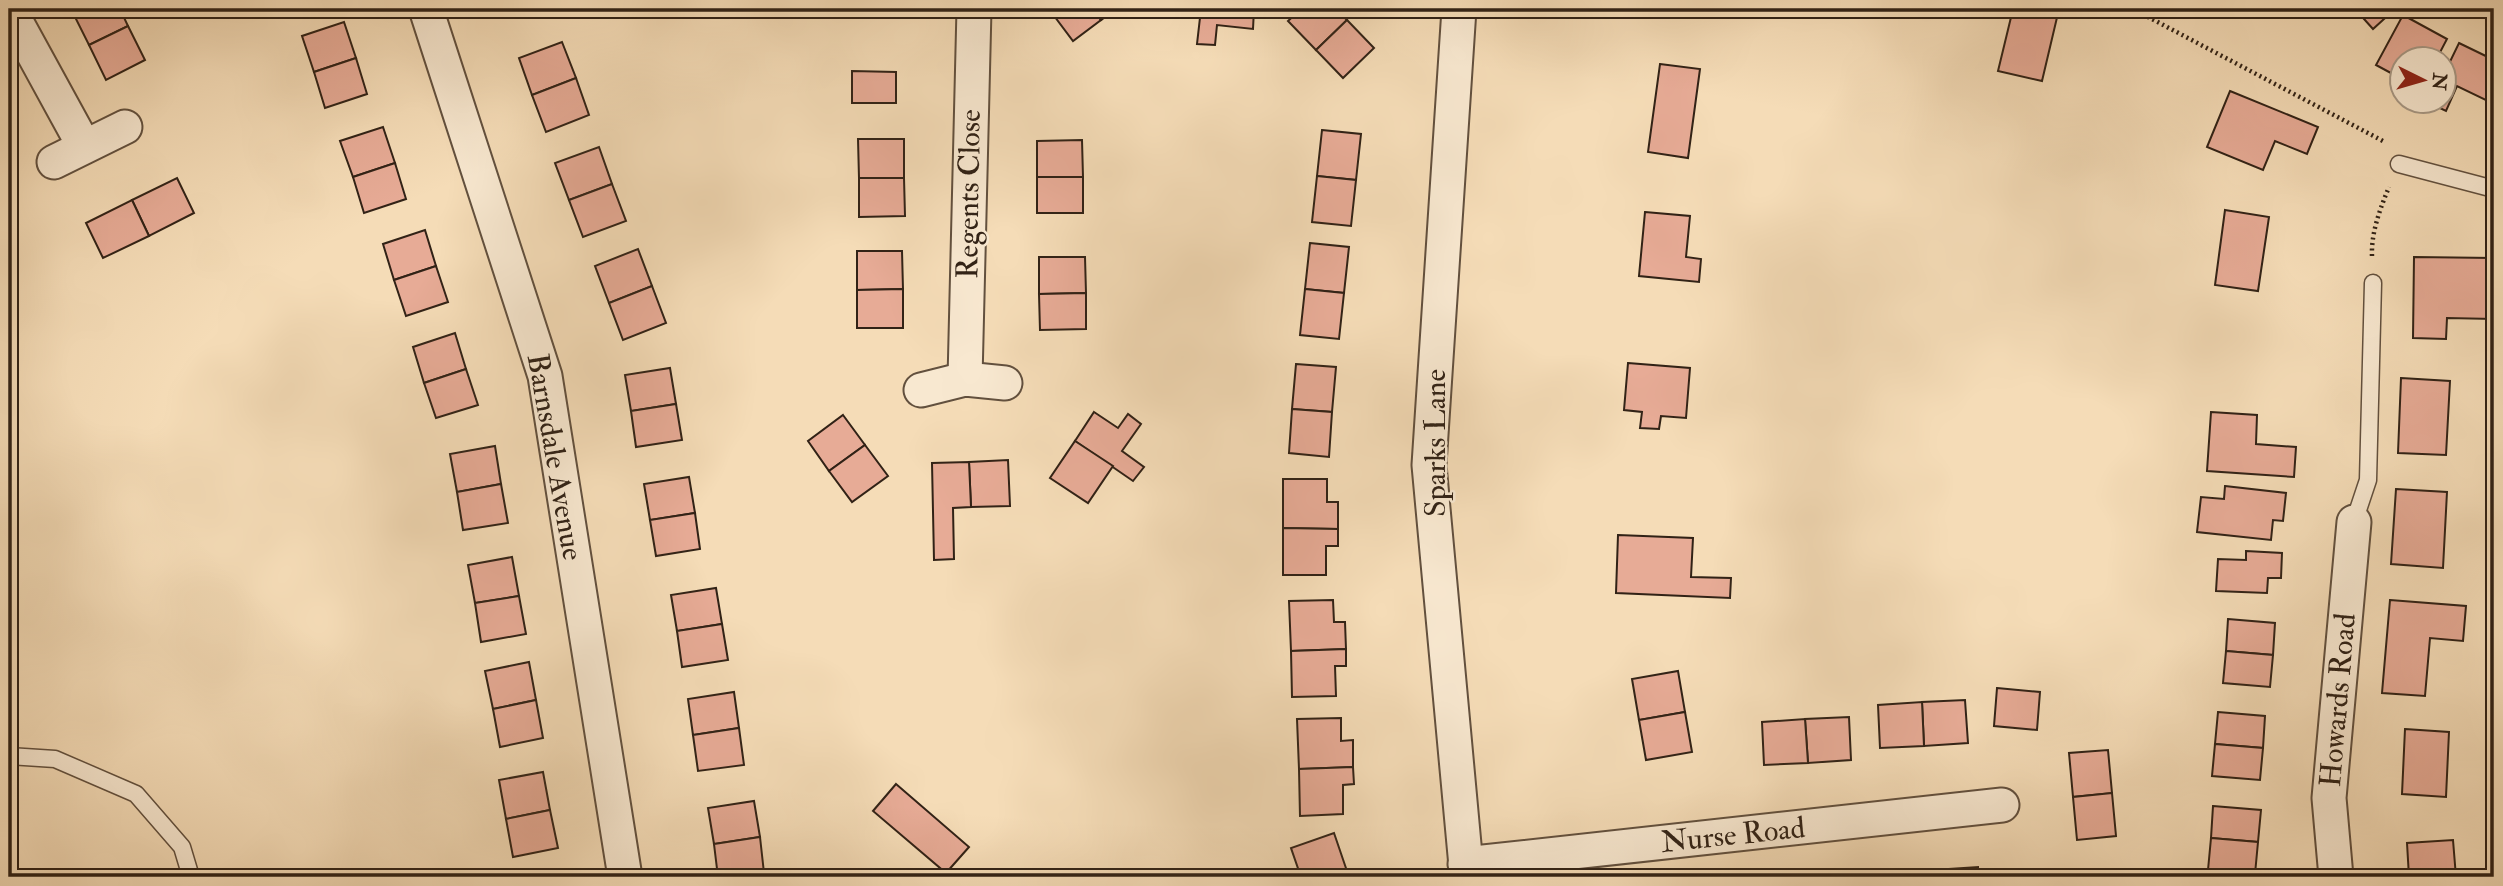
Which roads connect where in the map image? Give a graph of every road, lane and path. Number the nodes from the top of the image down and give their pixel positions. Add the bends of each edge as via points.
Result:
1 (9, 9) edge
2 (426, 9) edge
3 (974, 9) edge
4 (1459, 9) edge
5 (2133, 9) edge
6 (125, 127) dead end
7 (84, 146) junction
8 (54, 162) dead end
9 (2399, 164) junction
10 (2494, 189) edge
11 (2373, 283) joint
12 (965, 379) junction
13 (1004, 383) dead end
14 (922, 390) dead end
15 (2354, 522) joint
16 (9, 756) edge
17 (2002, 805) dead end
18 (1466, 871) edge
19 (191, 877) edge
20 (625, 877) edge
21 (2336, 877) edge

1 - 7 street
2 - 20 street, Barnsdale Avenue via 545,376
3 - 12 street, Regents Close
4 - 18 street, Sparks Lane via 1429,466
5 - 9 path via 2391,146
6 - 7 street
7 - 8 street
9 - 10 lane
9 - 11 path via 2371,245
11 - 15 lane via 2368,480
12 - 13 street
12 - 14 street
15 - 21 street, Howards Road via 2329,798
16 - 19 lane via 55,759 136,794 183,847
17 - 18 street, Nurse Road

